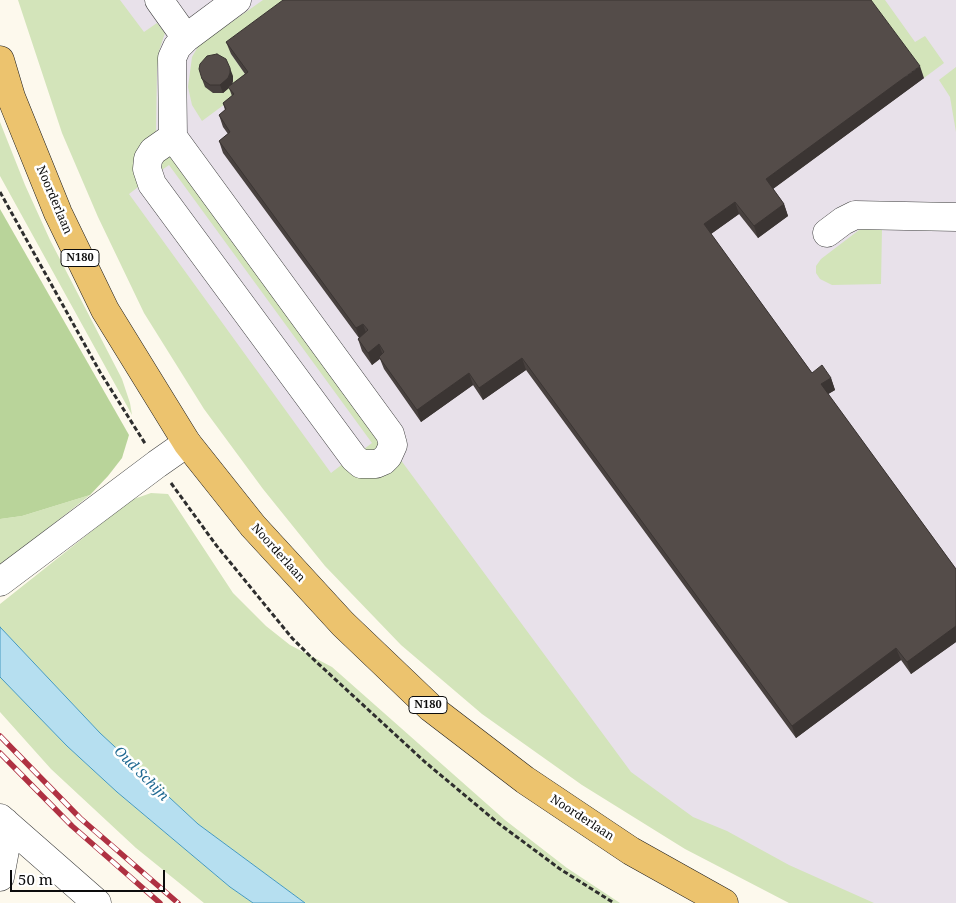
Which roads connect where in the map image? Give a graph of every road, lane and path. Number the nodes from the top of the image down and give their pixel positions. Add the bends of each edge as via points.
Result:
1 (159, 0) edge
2 (232, 2) edge
3 (186, 38) junction
4 (0, 60) edge
5 (173, 137) junction
6 (956, 217) edge
7 (827, 233) dead end
8 (188, 444) junction
9 (0, 582) edge
10 (3, 820) edge
11 (0, 877) edge
12 (96, 903) edge
13 (724, 903) edge

1 - 3 lane
2 - 3 lane
3 - 5 lane via 172,58
4 - 8 main road, Noorderlaan / N180 via 11,97 58,213 101,301
5 - 5 lane via 148,158 147,169 152,184 354,458 361,464 383,462 393,445 390,434
6 - 7 lane via 855,216
8 - 9 lane
8 - 13 main road, Noorderlaan / N180 via 253,526 343,624 431,708 533,786 631,851
10 - 11 lane via 8,834
10 - 12 lane

